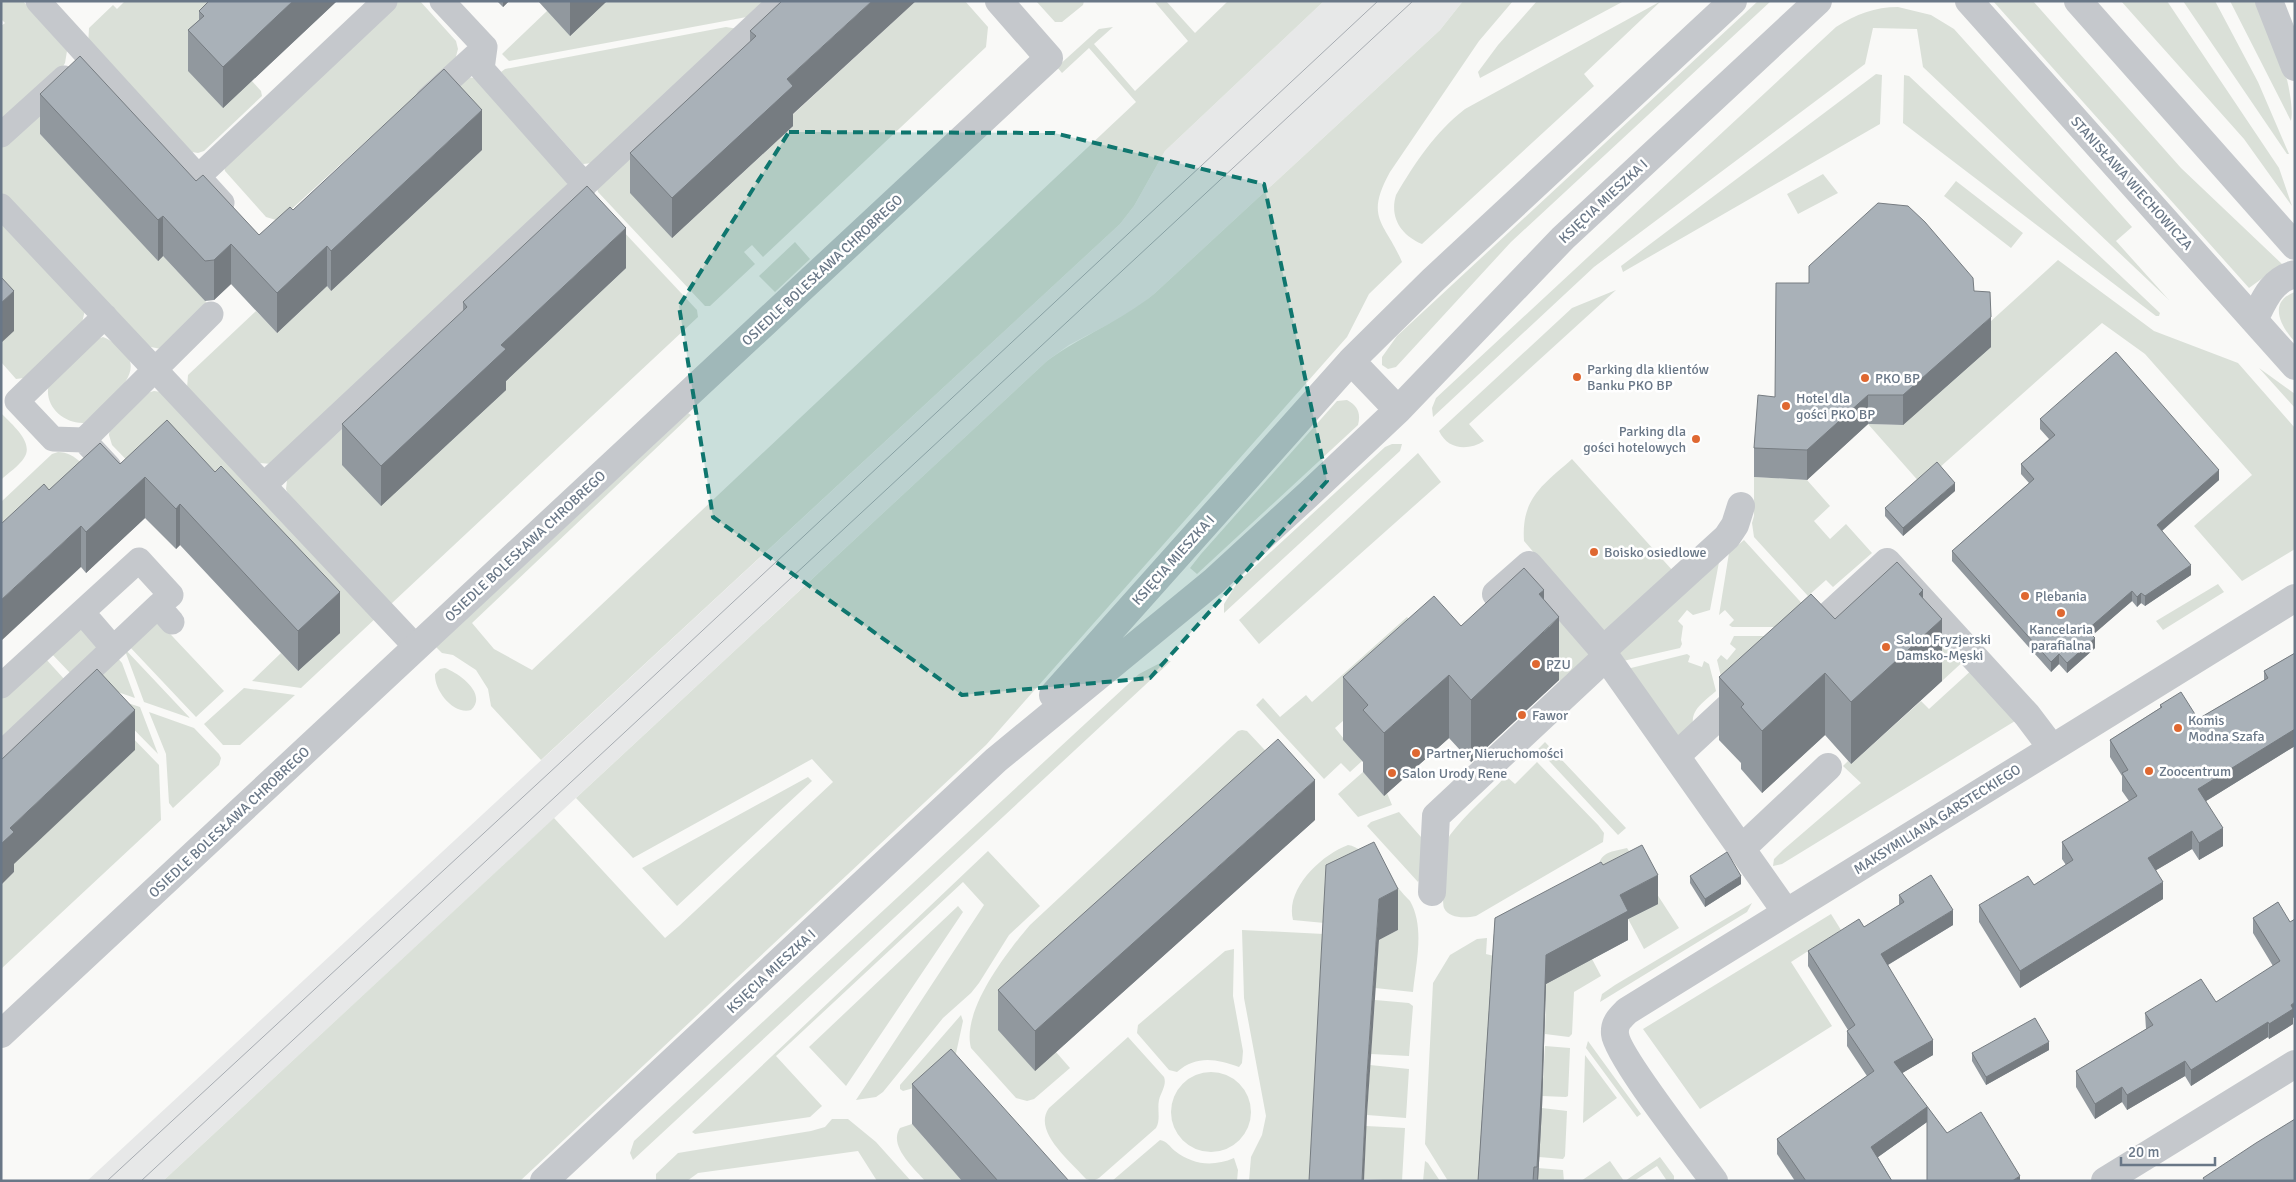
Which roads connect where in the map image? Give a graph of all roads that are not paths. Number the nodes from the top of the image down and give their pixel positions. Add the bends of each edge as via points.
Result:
1 (38, 1) edge
2 (385, 1) edge
3 (442, 1) edge
4 (781, 1) edge
5 (999, 1) edge
6 (1733, 1) edge
7 (1818, 1) edge
8 (1969, 1) edge
9 (2078, 1) edge
10 (2270, 1) edge
11 (485, 47) junction
12 (88, 56) junction
13 (2295, 68) edge
14 (412, 114) edge
15 (1, 135) edge
16 (198, 177) junction
17 (585, 185) junction
18 (1, 206) edge
19 (239, 221) edge
20 (2295, 246) edge
21 (2295, 274) edge
22 (211, 314) dead end
23 (104, 316) junction
24 (2254, 320) junction
25 (1351, 360) junction
26 (2295, 366) edge
27 (154, 368) junction
28 (1398, 410) junction
29 (84, 440) junction
30 (109, 467) edge
31 (264, 485) junction
32 (1741, 506) dead end
33 (1182, 550) junction
34 (2295, 598) edge
35 (1481, 608) edge
36 (82, 612) junction
37 (1172, 615) junction
38 (416, 647) junction
39 (113, 648) junction
40 (1605, 654) junction
41 (1, 686) edge
42 (2052, 748) junction
43 (1, 754) edge
44 (1676, 756) junction
45 (996, 760) junction
46 (1828, 767) dead end
47 (1740, 848) junction
48 (1432, 892) dead end
49 (1786, 912) junction
50 (1, 1034) edge
51 (2295, 1064) edge
52 (1706, 1178) edge
53 (544, 1181) edge
54 (2105, 1181) edge

1 - 12 street
2 - 16 street
3 - 11 street
4 - 17 street
5 - 38 street, OSIEDLE BOLESŁAWA CHROBREGO via 1050,58
6 - 25 street, KSIĘCIA MIESZKA I
7 - 28 street, KSIĘCIA MIESZKA I via 1563,238
8 - 24 street, STANISŁAWA WIECHOWICZA
9 - 20 street
10 - 13 street
11 - 14 street
11 - 17 street via 482,69
12 - 15 street
12 - 16 street
16 - 19 street
17 - 31 street
18 - 23 street
21 - 24 street via 2271,288
22 - 27 street
23 - 27 street
23 - 29 street via 17,401 53,439
24 - 26 street, STANISŁAWA WIECHOWICZA
25 - 28 street
25 - 33 street, KSIĘCIA MIESZKA I
27 - 29 street
27 - 31 street
28 - 37 street, KSIĘCIA MIESZKA I via 1214,581
29 - 30 street
31 - 38 street
32 - 40 street via 1727,537
33 - 37 street
33 - 45 street, KSIĘCIA MIESZKA I
34 - 42 street, MAKSYMILIANA GARSTECKIEGO
35 - 40 street via 1529,565
36 - 39 street
36 - 39 street via 139,560 171,594 165,614
36 - 41 street
37 - 45 street, KSIĘCIA MIESZKA I
38 - 50 street, OSIEDLE BOLESŁAWA CHROBREGO
39 - 43 street
40 - 44 street
40 - 48 street via 1436,816
42 - 44 street via 2027,715 1887,562
42 - 49 street, MAKSYMILIANA GARSTECKIEGO
44 - 47 street
45 - 53 street, KSIĘCIA MIESZKA I
46 - 47 street
47 - 49 street
49 - 52 street, MAKSYMILIANA GARSTECKIEGO via 1627,1012 1616,1023 1615,1035 1627,1059
51 - 54 street

